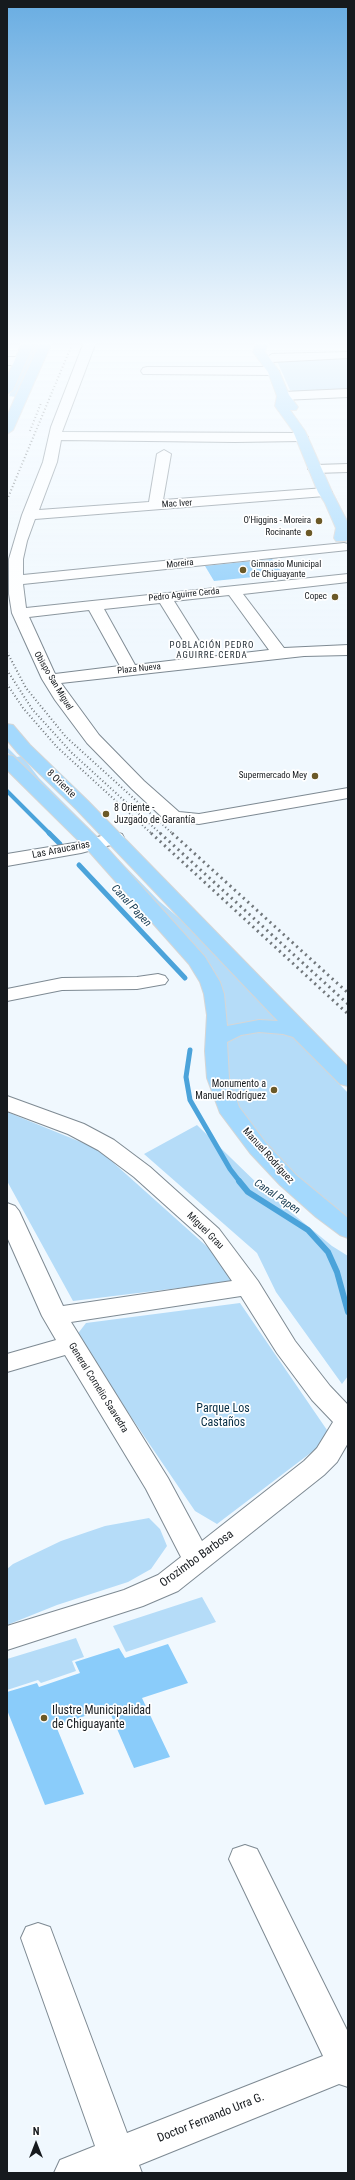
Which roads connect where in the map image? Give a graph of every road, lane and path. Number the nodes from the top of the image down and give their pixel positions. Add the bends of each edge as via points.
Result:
1 (54, 444) edge
2 (304, 444) edge
3 (164, 454) dead end
4 (348, 468) edge
5 (315, 469) junction
6 (325, 492) junction
7 (155, 505) junction
8 (29, 515) junction
9 (345, 545) edge
10 (348, 578) edge
11 (15, 580) junction
12 (233, 590) junction
13 (164, 597) junction
14 (94, 605) junction
15 (20, 613) junction
16 (348, 650) edge
17 (280, 654) junction
18 (204, 662) junction
19 (130, 670) junction
20 (50, 679) junction
21 (7, 729) edge
22 (7, 760) edge
23 (348, 793) edge
24 (115, 838) junction
25 (93, 844) junction
26 (7, 860) edge
27 (158, 980) dead end
28 (62, 984) junction
29 (7, 995) edge
30 (7, 1010) edge
31 (300, 1032) junction
32 (216, 1039) junction
33 (348, 1079) edge
34 (7, 1103) edge
35 (7, 1211) edge
36 (348, 1230) edge
37 (249, 1287) junction
38 (56, 1316) junction
39 (71, 1344) junction
40 (7, 1363) edge
41 (348, 1421) edge
42 (198, 1561) junction
43 (7, 1638) edge
44 (245, 1859) dead end
45 (38, 1938) dead end
46 (347, 2065) edge
47 (120, 2164) edge
48 (73, 2173) edge

1 - 8 street, Obispo San Miguel via 50,462
2 - 5 main road
3 - 7 street
4 - 5 street
5 - 6 main road
6 - 7 street, Mac Iver
6 - 9 main road via 327,518
7 - 8 street, Mac Iver
8 - 11 street, Obispo San Miguel via 18,550
9 - 11 street, Moreira
10 - 12 street, Pedro Aguirre Cerda
11 - 15 street, Obispo San Miguel
12 - 13 street, Pedro Aguirre Cerda
12 - 17 street
13 - 14 street, Pedro Aguirre Cerda
13 - 18 street
14 - 15 street, Pedro Aguirre Cerda
14 - 19 street
15 - 20 street, Obispo San Miguel
16 - 17 street, Plaza Nueva via 313,650
17 - 18 street, Plaza Nueva
18 - 19 street, Plaza Nueva
19 - 20 street, Plaza Nueva
20 - 23 street, Obispo San Miguel via 82,727 105,753 169,814 183,819 199,819
21 - 24 main road, 8 Oriente via 24,749
22 - 25 main road, 8 Oriente
24 - 25 street, Las Araucarias
24 - 31 main road
25 - 26 street, Las Araucarias
25 - 32 main road, Manuel Rodríguez via 182,941 205,971 216,1005
27 - 28 street via 137,983
28 - 29 street
28 - 30 street via 61,994 55,998
31 - 32 main road via 259,1026 235,1030
31 - 33 main road
32 - 36 main road, Manuel Rodríguez via 218,1078 228,1108 258,1148 288,1180
34 - 37 street, Miguel Grau via 82,1132 117,1153 211,1234
35 - 38 street, General Cornelio Saavedra
37 - 38 street
37 - 41 street, Miguel Grau via 286,1347 320,1393
38 - 39 street, General Cornelio Saavedra
39 - 40 street
39 - 42 street, General Cornelio Saavedra via 158,1485
41 - 42 street, Orozimbo Barbosa via 326,1455 314,1468
42 - 43 street, Orozimbo Barbosa via 168,1583 153,1590
44 - 46 street
45 - 47 street
46 - 47 street, Doctor Fernando Urra G.
47 - 48 street, Doctor Fernando Urra G.

